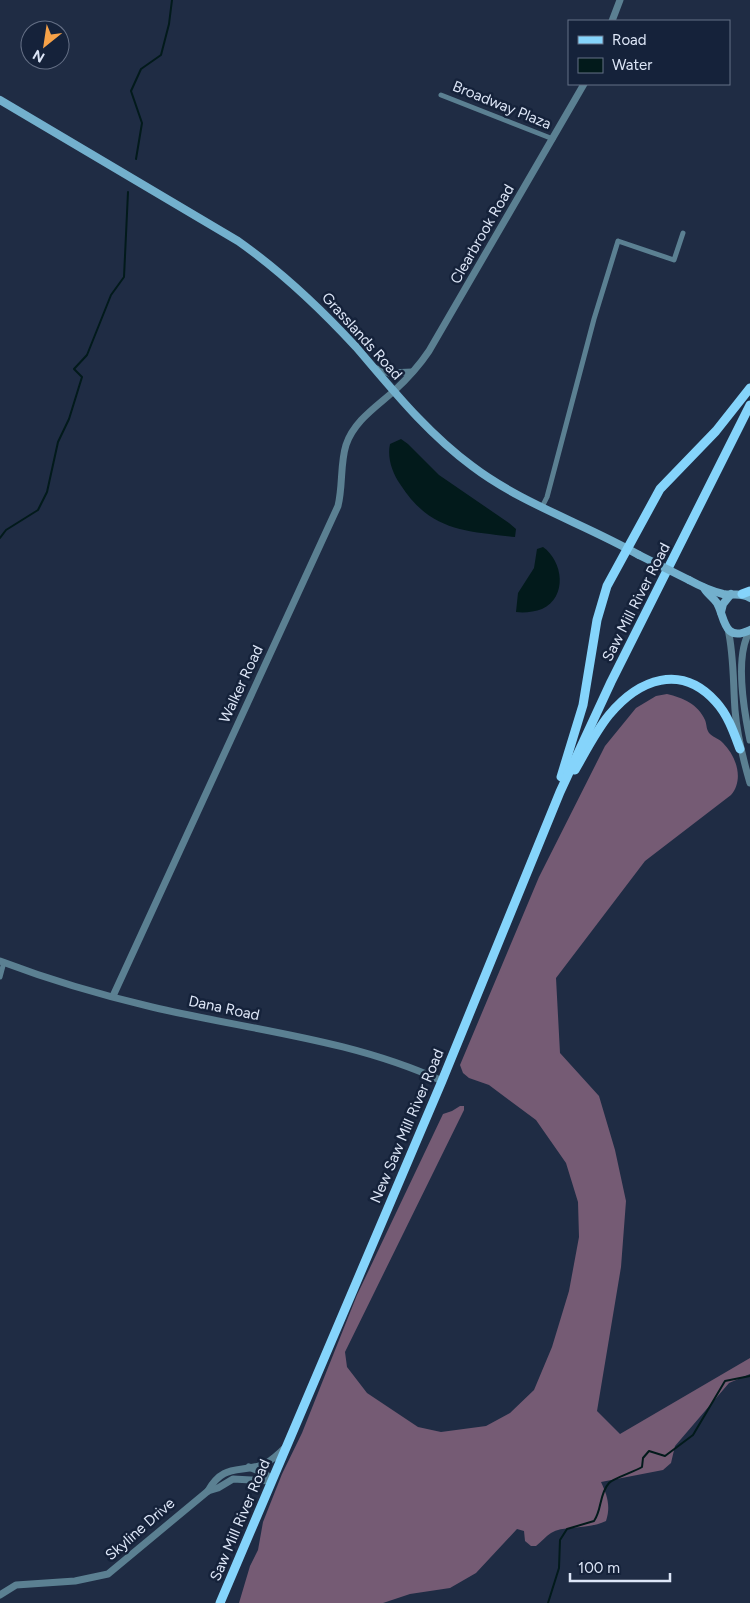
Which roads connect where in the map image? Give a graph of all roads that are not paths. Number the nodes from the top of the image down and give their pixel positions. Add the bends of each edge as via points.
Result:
1 (620, 0) edge
2 (612, 20) edge
3 (583, 85) edge
4 (441, 95) dead end
5 (0, 100) edge
6 (553, 139) junction
7 (683, 233) dead end
8 (374, 368) junction
9 (412, 372) junction
10 (750, 388) edge
11 (394, 391) junction
12 (750, 405) edge
13 (542, 507) junction
14 (627, 548) junction
15 (704, 588) junction
16 (732, 594) junction
17 (747, 594) edge
18 (721, 612) junction
19 (728, 629) junction
20 (750, 631) edge
21 (750, 740) edge
22 (740, 749) junction
23 (750, 783) edge
24 (551, 814) junction
25 (2, 962) edge
26 (0, 977) edge
27 (112, 996) junction
28 (442, 1081) junction
29 (286, 1448) junction
30 (248, 1467) junction
31 (272, 1481) junction
32 (208, 1491) junction
33 (0, 1595) edge
34 (220, 1603) edge

1 - 2 street
3 - 6 street, Clearbrook Road
4 - 6 street, Broadway Plaza
5 - 8 main road, Grasslands Road via 268,262 328,318
6 - 9 street, Clearbrook Road via 429,351
7 - 13 street via 674,260 618,241
8 - 9 street via 388,373
8 - 11 main road, Grasslands Road
9 - 11 street, Clearbrook Road
10 - 14 main road via 716,431 660,489
11 - 13 main road, Grasslands Road via 472,467
11 - 27 street, Walker Road via 363,418 346,444 338,506
12 - 24 main road, Saw Mill River Road via 611,682
13 - 14 main road, Grasslands Road
14 - 15 main road, Grasslands Road, bridge
14 - 24 main road via 601,603 583,705
15 - 16 main road
15 - 18 main road
16 - 17 main road
16 - 18 main road
18 - 19 main road
19 - 20 main road via 741,634
19 - 22 street
20 - 21 street via 742,654
22 - 23 street
22 - 24 main road via 727,718 706,692 679,679 664,679 634,692 609,715
24 - 28 main road, New Saw Mill River Road
25 - 26 street
25 - 27 street, Dana Road via 69,986
27 - 28 street, Dana Road via 366,1053
28 - 29 main road, New Saw Mill River Road
29 - 30 street, Skyline Drive via 263,1465
29 - 31 main road, Saw Mill River Road
30 - 31 street via 266,1474
30 - 32 street, Skyline Drive via 228,1471 214,1479
31 - 32 street, Skyline Drive via 233,1480
31 - 34 main road, Saw Mill River Road
32 - 33 street, Skyline Drive via 108,1574 75,1581 16,1586

